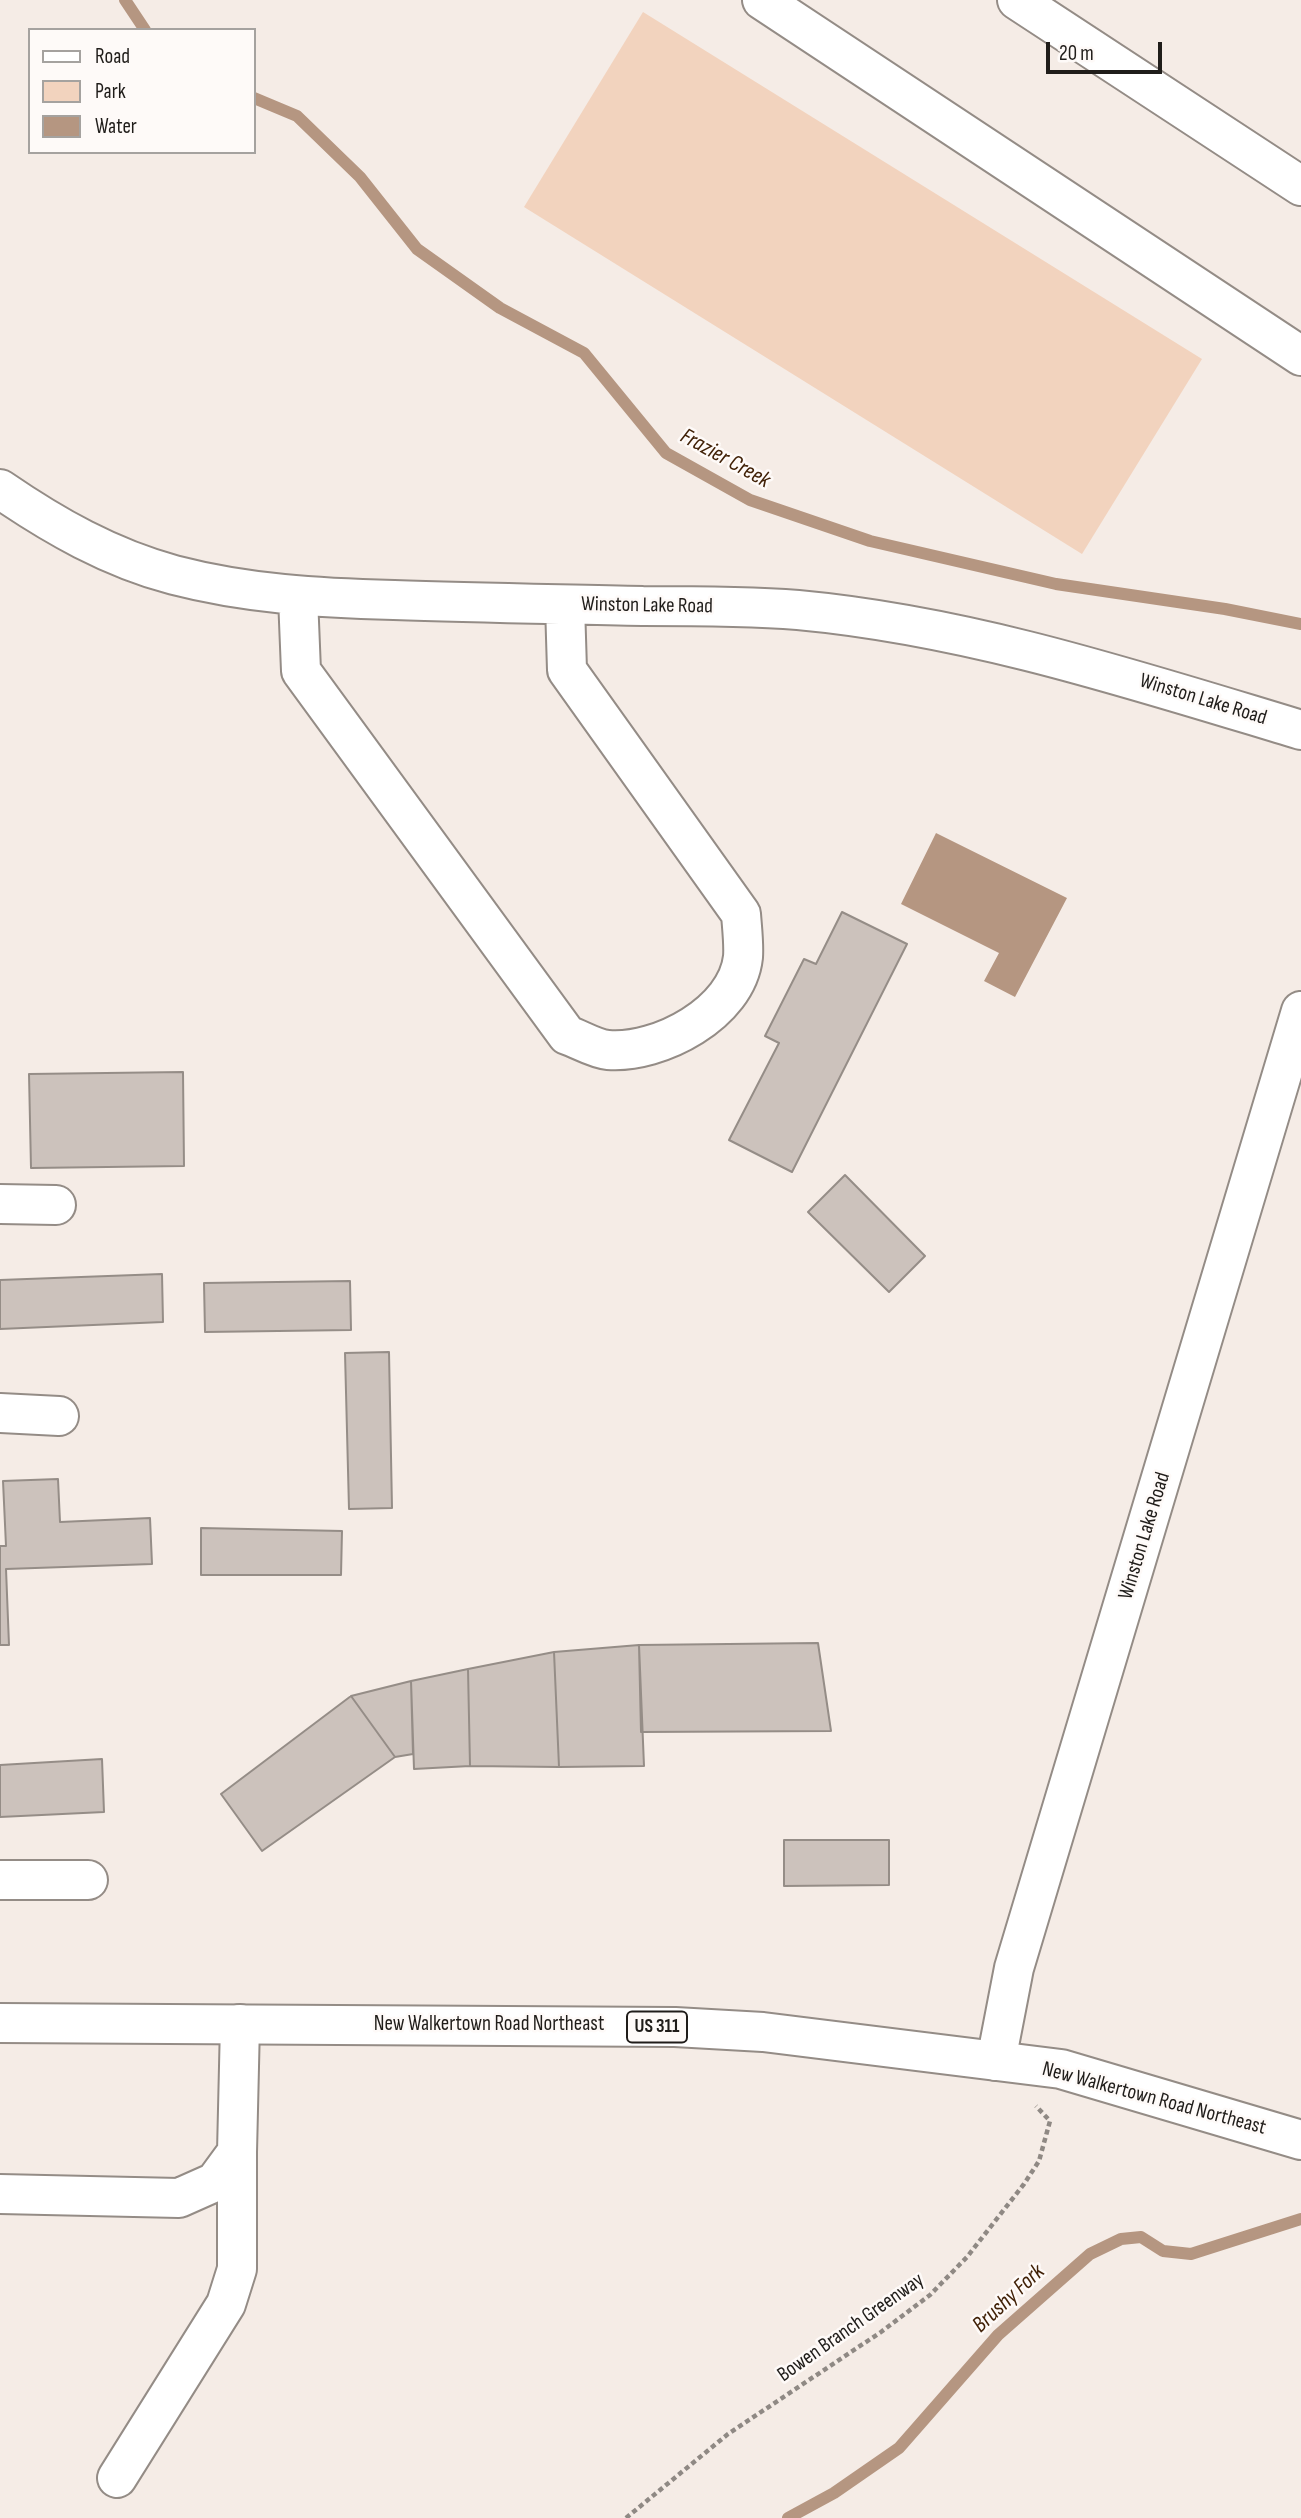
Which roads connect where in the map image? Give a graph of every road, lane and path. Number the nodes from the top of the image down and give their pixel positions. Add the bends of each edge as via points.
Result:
1 (762, 0) edge
2 (1017, 0) edge
3 (1301, 186) edge
4 (1297, 346) edge
5 (0, 489) edge
6 (298, 597) junction
7 (565, 604) junction
8 (1301, 730) edge
9 (1301, 1011) edge
10 (0, 1204) edge
11 (56, 1205) dead end
12 (0, 1413) edge
13 (59, 1416) dead end
14 (0, 1880) edge
15 (88, 1880) dead end
16 (0, 2023) edge
17 (240, 2024) junction
18 (996, 2061) junction
19 (1301, 2140) edge
20 (237, 2152) junction
21 (0, 2194) edge
22 (117, 2478) dead end
23 (626, 2518) edge

1 - 4 street
2 - 3 street
5 - 6 street, Winston Lake Road via 59,529 146,565 242,590
6 - 7 street, Winston Lake Road
6 - 7 street via 301,671 568,1035 607,1050 656,1045 699,1023 727,995 743,959 741,914 567,670
7 - 8 street, Winston Lake Road via 796,610 897,622 1091,667
9 - 18 street, Winston Lake Road via 1014,1968
10 - 11 street
12 - 13 street
14 - 15 street
16 - 17 street, New Walkertown Road Northeast / US 311
17 - 18 street, New Walkertown Road Northeast / US 311 via 675,2027 763,2032
17 - 20 street
18 - 19 street, New Walkertown Road Northeast / US 311 via 1062,2069
18 - 23 path, Bowen Branch Greenway via 1050,2121 1039,2161 981,2240 930,2295 728,2434
20 - 21 street via 215,2182 179,2197
20 - 22 street via 237,2269 226,2304

